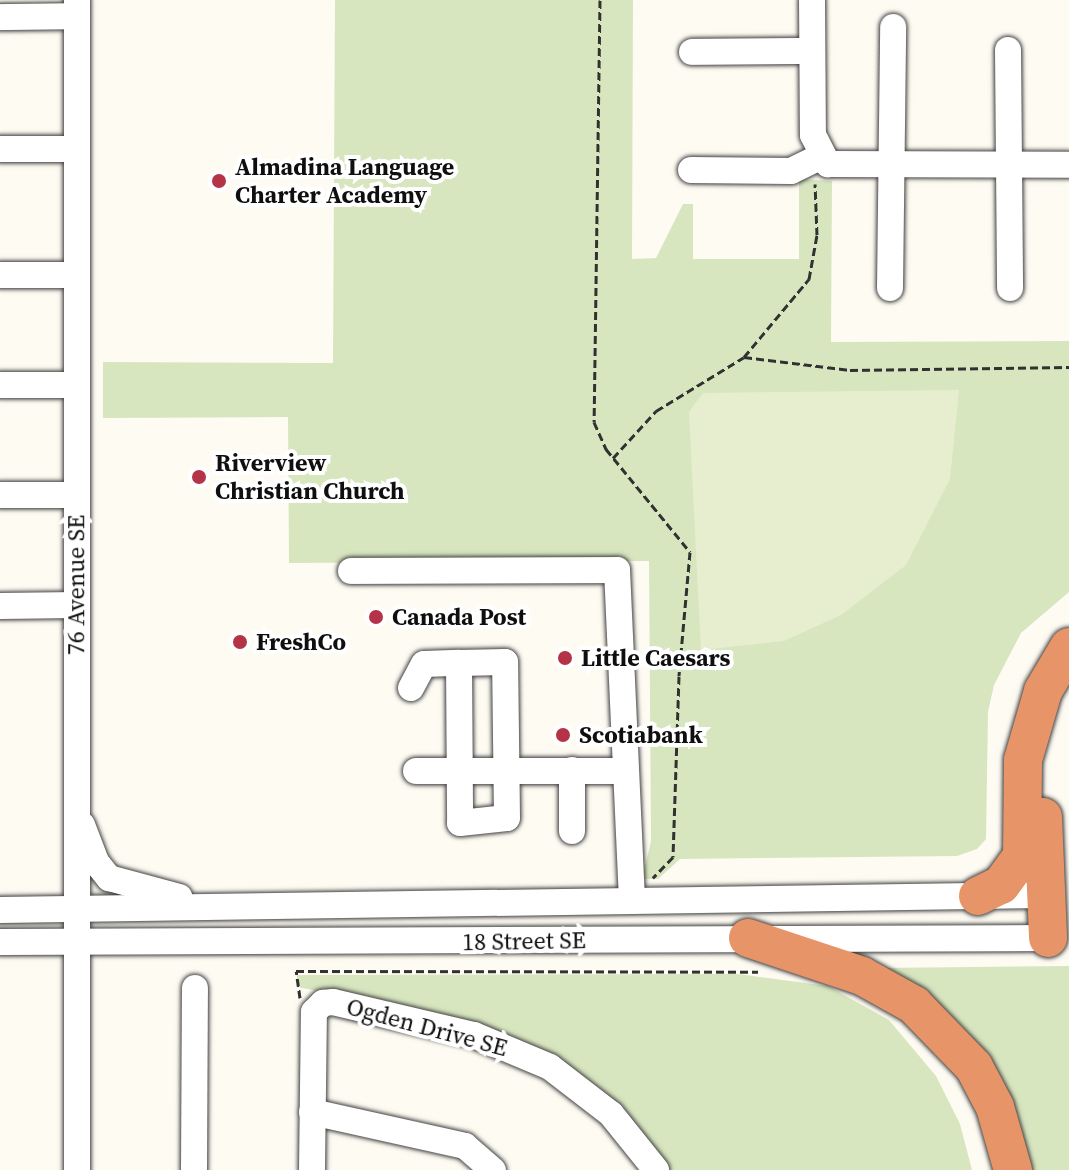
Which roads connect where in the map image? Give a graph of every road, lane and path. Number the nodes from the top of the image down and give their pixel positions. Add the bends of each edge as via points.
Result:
1 (600, 0) edge
2 (812, 0) edge
3 (77, 8) edge
4 (0, 17) edge
5 (893, 27) dead end
6 (1008, 50) dead end
7 (812, 51) junction
8 (692, 52) dead end
9 (0, 149) edge
10 (77, 149) junction
11 (820, 157) junction
12 (1069, 165) edge
13 (892, 166) junction
14 (1009, 166) junction
15 (691, 170) dead end
16 (0, 275) edge
17 (76, 275) junction
18 (890, 288) dead end
19 (1010, 288) dead end
20 (744, 357) junction
21 (1069, 367) edge
22 (0, 385) edge
23 (77, 385) junction
24 (613, 458) junction
25 (0, 495) edge
26 (76, 495) junction
27 (351, 571) dead end
28 (76, 605) junction
29 (0, 606) edge
30 (1069, 647) edge
31 (459, 663) junction
32 (411, 688) dead end
33 (1036, 722) junction
34 (507, 769) junction
35 (457, 770) junction
36 (572, 770) junction
37 (416, 771) dead end
38 (626, 771) junction
39 (76, 807) junction
40 (572, 831) dead end
41 (641, 890) junction
42 (1046, 895) junction
43 (978, 896) junction
44 (229, 907) junction
45 (75, 909) junction
46 (0, 910) edge
47 (1048, 938) joint
48 (0, 942) edge
49 (76, 944) junction
50 (754, 955) junction
51 (296, 971) dead end
52 (195, 988) dead end
53 (312, 1112) junction
54 (77, 1170) edge
55 (194, 1170) edge
56 (312, 1170) edge
57 (493, 1170) edge
58 (656, 1170) edge
59 (1013, 1170) edge

1 - 24 path via 594,422
2 - 7 street
3 - 4 street
3 - 10 street, 76 Avenue SE
5 - 13 street
6 - 14 street
7 - 8 street
7 - 11 street via 813,135
9 - 10 street
10 - 17 street, 76 Avenue SE
11 - 13 street via 839,167
11 - 15 street via 791,171
11 - 20 path via 815,259 809,279
12 - 14 street
13 - 14 street
13 - 18 street
14 - 19 street
16 - 17 street
17 - 23 street, 76 Avenue SE
20 - 21 path via 850,370
20 - 24 path via 656,411
22 - 23 street
23 - 26 street, 76 Avenue SE
24 - 41 path via 690,552 679,676 673,857
25 - 26 street
26 - 28 street, 76 Avenue SE
27 - 38 street via 617,570
28 - 29 street
28 - 39 street, 76 Avenue SE
30 - 33 highway via 1054,664
31 - 32 street via 424,664
31 - 34 street via 505,662
31 - 35 street
33 - 42 highway
33 - 43 highway via 1023,760 1022,856 1001,885
34 - 35 street
34 - 35 street via 507,818 460,823
34 - 36 street
35 - 37 street
36 - 38 street
36 - 40 street
38 - 41 street
39 - 44 street via 96,862 109,878
39 - 45 street, 76 Avenue SE
41 - 43 street, 18 Street SE
41 - 44 street, 18 Street SE via 428,908
42 - 43 street, 18 Street SE
42 - 47 highway
44 - 45 street, 18 Street SE
45 - 46 street, 18 Street SE
45 - 49 street, 76 Avenue SE
47 - 50 street, 18 Street SE
48 - 49 street, 18 Street SE
49 - 50 street, 18 Street SE
49 - 54 street, 76 Avenue SE
50 - 51 path
50 - 59 highway via 862,976 914,1005 974,1067 995,1107
52 - 55 street
53 - 56 street, Ogden Drive SE
53 - 57 street via 465,1146
53 - 58 street, Ogden Drive SE via 314,1012 333,1002 474,1035 550,1067 611,1114

